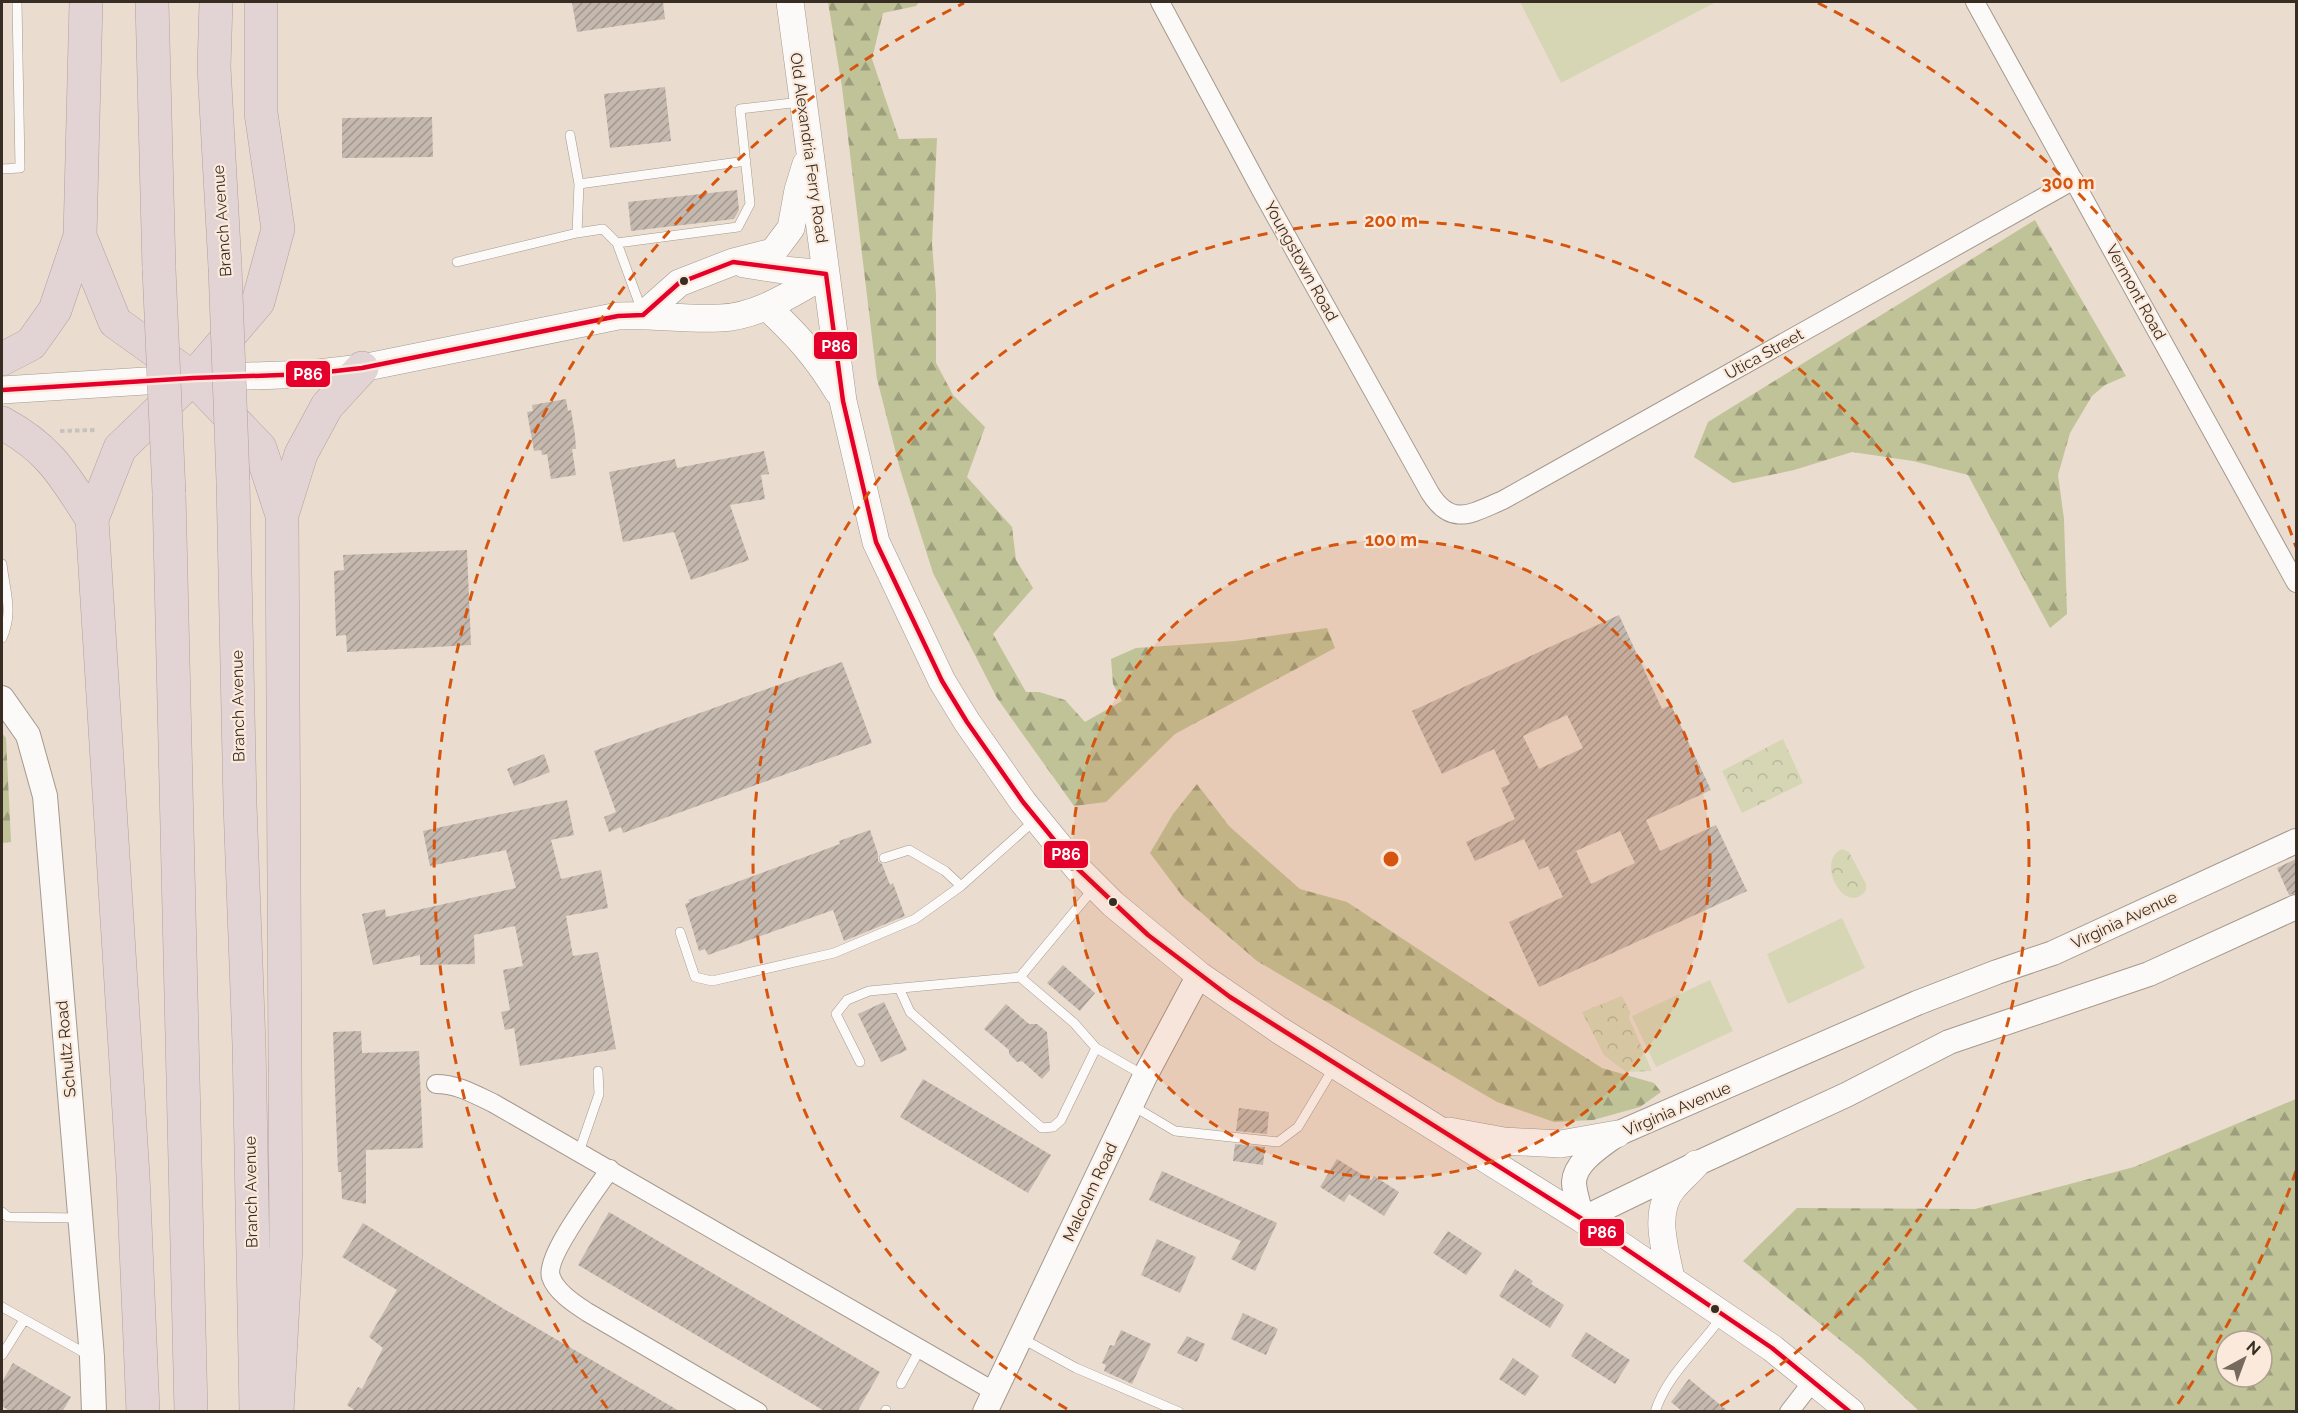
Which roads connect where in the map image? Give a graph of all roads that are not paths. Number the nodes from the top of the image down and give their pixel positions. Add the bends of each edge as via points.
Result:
1 (17, 2) edge
2 (86, 2) edge
3 (152, 2) edge
4 (216, 2) edge
5 (261, 2) edge
6 (790, 2) edge
7 (1160, 2) edge
8 (1975, 2) edge
9 (803, 102) junction
10 (570, 135) dead end
11 (809, 154) junction
12 (746, 161) junction
13 (2, 169) edge
14 (2074, 180) junction
15 (579, 184) junction
16 (577, 233) junction
17 (80, 236) junction
18 (617, 243) junction
19 (457, 262) dead end
20 (733, 262) junction
21 (826, 274) junction
22 (767, 308) junction
23 (643, 315) junction
24 (2, 359) edge
25 (362, 368) junction
26 (193, 378) junction
27 (2, 390) edge
28 (843, 401) junction
29 (2, 423) edge
30 (1451, 514) joint
31 (282, 515) junction
32 (92, 519) junction
33 (2, 564) edge
34 (2296, 583) edge
35 (2, 638) edge
36 (2, 698) edge
37 (1036, 819) junction
38 (2296, 841) edge
39 (884, 858) dead end
40 (961, 886) junction
41 (1096, 886) junction
42 (2296, 893) edge
43 (2296, 907) edge
44 (2296, 924) edge
45 (680, 932) dead end
46 (2212, 945) junction
47 (1199, 975) junction
48 (1020, 977) junction
49 (900, 990) junction
50 (1096, 1048) junction
51 (860, 1062) dead end
52 (1335, 1065) junction
53 (598, 1071) dead end
54 (1145, 1076) junction
55 (436, 1084) dead end
56 (1131, 1105) junction
57 (1437, 1129) junction
58 (1617, 1134) junction
59 (579, 1152) junction
60 (1696, 1164) junction
61 (610, 1169) junction
62 (2, 1212) edge
63 (80, 1218) junction
64 (1582, 1219) junction
65 (1671, 1280) junction
66 (2, 1307) edge
67 (1723, 1315) junction
68 (24, 1320) junction
69 (1021, 1338) junction
70 (920, 1349) junction
71 (2, 1355) edge
72 (92, 1357) junction
73 (1813, 1381) junction
74 (901, 1384) dead end
75 (990, 1402) edge
76 (94, 1412) edge
77 (143, 1412) edge
78 (191, 1412) edge
79 (256, 1412) edge
80 (277, 1412) edge
81 (758, 1412) edge
82 (1179, 1412) edge
83 (1655, 1412) edge
84 (1789, 1412) edge
85 (1851, 1412) edge

1 - 13 lane via 20,168
2 - 17 highway
3 - 78 highway, bridge via 169,493
4 - 79 highway, Branch Avenue, bridge via 214,67 233,481
5 - 26 highway via 261,113 278,230 258,302
6 - 9 main road, Old Alexandria Ferry Road
7 - 30 street, Youngstown Road via 1430,493
8 - 14 street, Vermont Road
9 - 11 main road, Old Alexandria Ferry Road
9 - 12 lane via 740,109
10 - 15 lane
11 - 20 main road via 791,228 772,252
11 - 21 main road, Old Alexandria Ferry Road
12 - 15 lane
12 - 18 lane via 750,204 738,227
14 - 30 street, Utica Street via 1503,500 1462,516
14 - 34 street, Vermont Road
15 - 16 lane
16 - 18 lane via 603,229
16 - 19 lane
17 - 24 highway via 55,310 31,344
17 - 26 highway via 115,322
18 - 23 lane
20 - 21 main road
20 - 23 main road via 679,283
21 - 22 main road
21 - 28 main road, Old Alexandria Ferry Road
22 - 23 main road via 723,318
22 - 28 main road via 799,337
23 - 25 main road via 618,316
25 - 26 main road
25 - 31 highway via 327,406 311,434 301,453
26 - 27 main road
26 - 31 highway via 260,448
26 - 32 highway via 120,448
28 - 37 main road, Old Alexandria Ferry Road via 876,542 942,681 994,763
29 - 32 highway via 48,455
31 - 80 highway via 286,1248
32 - 77 highway via 133,1176
33 - 35 lane via 9,597 9,617
36 - 63 street, Schultz Road via 28,735 45,796
37 - 40 lane
37 - 41 main road, Old Alexandria Ferry Road
38 - 58 street, Virginia Avenue via 2053,953 1917,1003
39 - 40 lane via 909,850 945,871
40 - 45 lane via 915,920 834,953 712,981 695,976
41 - 47 main road, Old Alexandria Ferry Road via 1148,935
41 - 48 lane
42 - 46 street
43 - 46 street
44 - 46 street via 2279,933
46 - 60 street via 2149,974 1949,1042 1846,1095
47 - 52 main road, Old Alexandria Ferry Road
47 - 54 street, Malcolm Road
48 - 49 lane
48 - 50 lane via 1074,1023
49 - 50 lane via 910,1012 1042,1128 1053,1128 1061,1120
49 - 51 lane via 869,991 847,1000 836,1014
50 - 54 lane
52 - 56 lane via 1298,1126 1278,1142 1175,1131
52 - 57 main road, Old Alexandria Ferry Road
53 - 59 lane via 599,1094
54 - 56 street, Malcolm Road
55 - 59 street via 464,1089
56 - 69 street, Malcolm Road
57 - 58 main road via 1504,1142 1561,1144
57 - 64 main road, Old Alexandria Ferry Road
58 - 64 street, Virginia Avenue via 1591,1154 1574,1181
59 - 61 street
60 - 64 street
60 - 65 main road via 1672,1188 1664,1207 1662,1231
61 - 70 street
61 - 81 street via 560,1244 550,1267 551,1279 587,1312
62 - 63 lane via 8,1217
63 - 72 street, Schultz Road
64 - 65 main road, Old Alexandria Ferry Road
65 - 67 main road, Old Alexandria Ferry Road
66 - 68 lane
67 - 73 main road, Old Alexandria Ferry Road
67 - 83 lane via 1672,1377
68 - 71 lane
68 - 72 lane
69 - 75 street, Malcolm Road
69 - 82 lane via 1076,1368
70 - 74 lane
70 - 75 street
72 - 76 street, Schultz Road
73 - 84 street
73 - 85 main road, Old Alexandria Ferry Road

